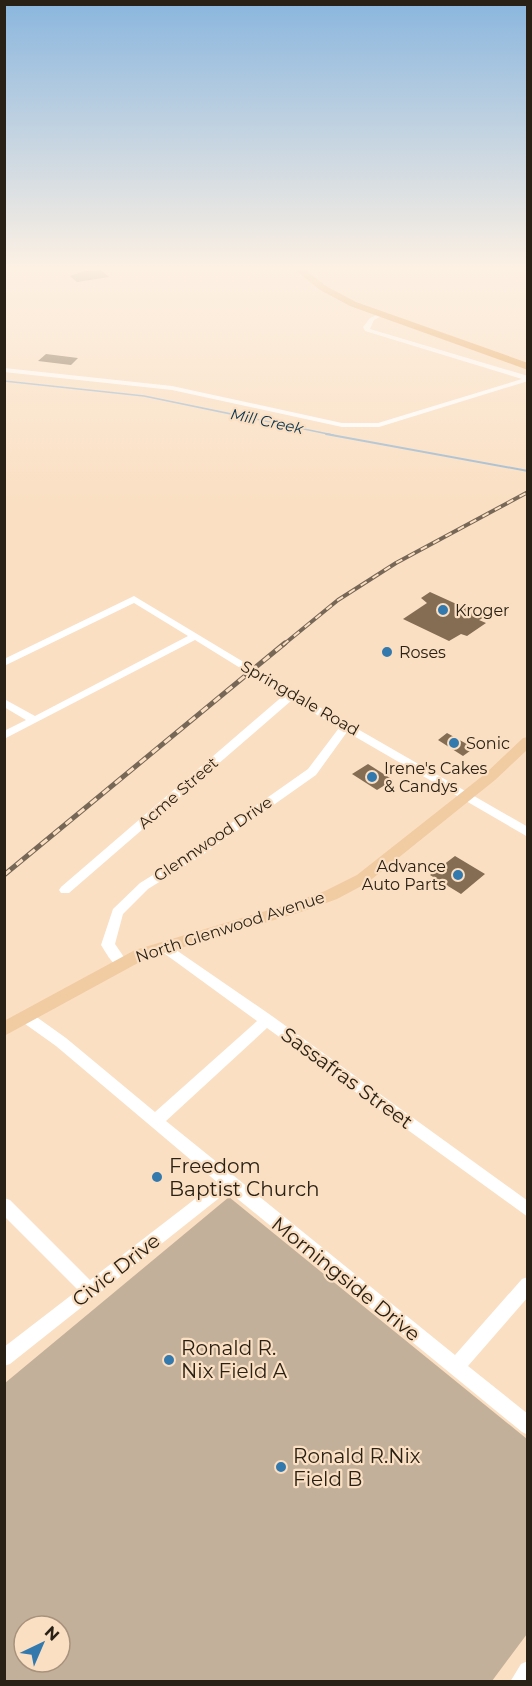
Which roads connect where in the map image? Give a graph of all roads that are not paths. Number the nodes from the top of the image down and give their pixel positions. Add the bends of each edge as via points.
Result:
1 (430, 349) edge
2 (475, 349) edge
3 (524, 366) edge
4 (4, 370) edge
5 (528, 378) edge
6 (196, 636) junction
7 (4, 663) edge
8 (291, 695) junction
9 (4, 702) edge
10 (34, 720) junction
11 (346, 726) junction
12 (4, 736) edge
13 (528, 741) edge
14 (467, 796) junction
15 (528, 833) edge
16 (65, 890) dead end
17 (166, 948) junction
18 (121, 963) junction
19 (26, 1017) junction
20 (267, 1020) junction
21 (4, 1029) edge
22 (157, 1120) junction
23 (228, 1182) junction
24 (4, 1205) edge
25 (528, 1210) edge
26 (528, 1284) edge
27 (90, 1291) junction
28 (4, 1358) edge
29 (455, 1368) junction
30 (528, 1426) edge
31 (528, 1671) edge
32 (520, 1682) edge

1 - 5 street
2 - 3 highway
4 - 5 street via 162,386 363,427 391,422
6 - 7 street, Springdale Road via 134,599
6 - 8 street, Springdale Road
6 - 10 street
8 - 11 street, Springdale Road
8 - 16 street, Acme Street
9 - 10 street
10 - 12 street
11 - 14 street, Springdale Road
11 - 18 street, Glennwood Drive via 312,772 144,886 117,912 108,945
13 - 14 main road, North Glenwood Avenue
14 - 15 street, Springdale Road
14 - 17 main road, North Glenwood Avenue via 362,879 331,895
17 - 18 main road, North Glenwood Avenue
17 - 20 street, Sassafras Street
18 - 19 main road, North Glenwood Avenue
19 - 21 main road, North Glenwood Avenue
19 - 22 street, Morningside Drive
20 - 22 street
20 - 25 street, Sassafras Street
22 - 23 street, Morningside Drive
23 - 27 street, Civic Drive
23 - 29 street, Morningside Drive
24 - 27 street
26 - 29 street
27 - 28 street, Civic Drive
29 - 30 street, Morningside Drive
31 - 32 street

